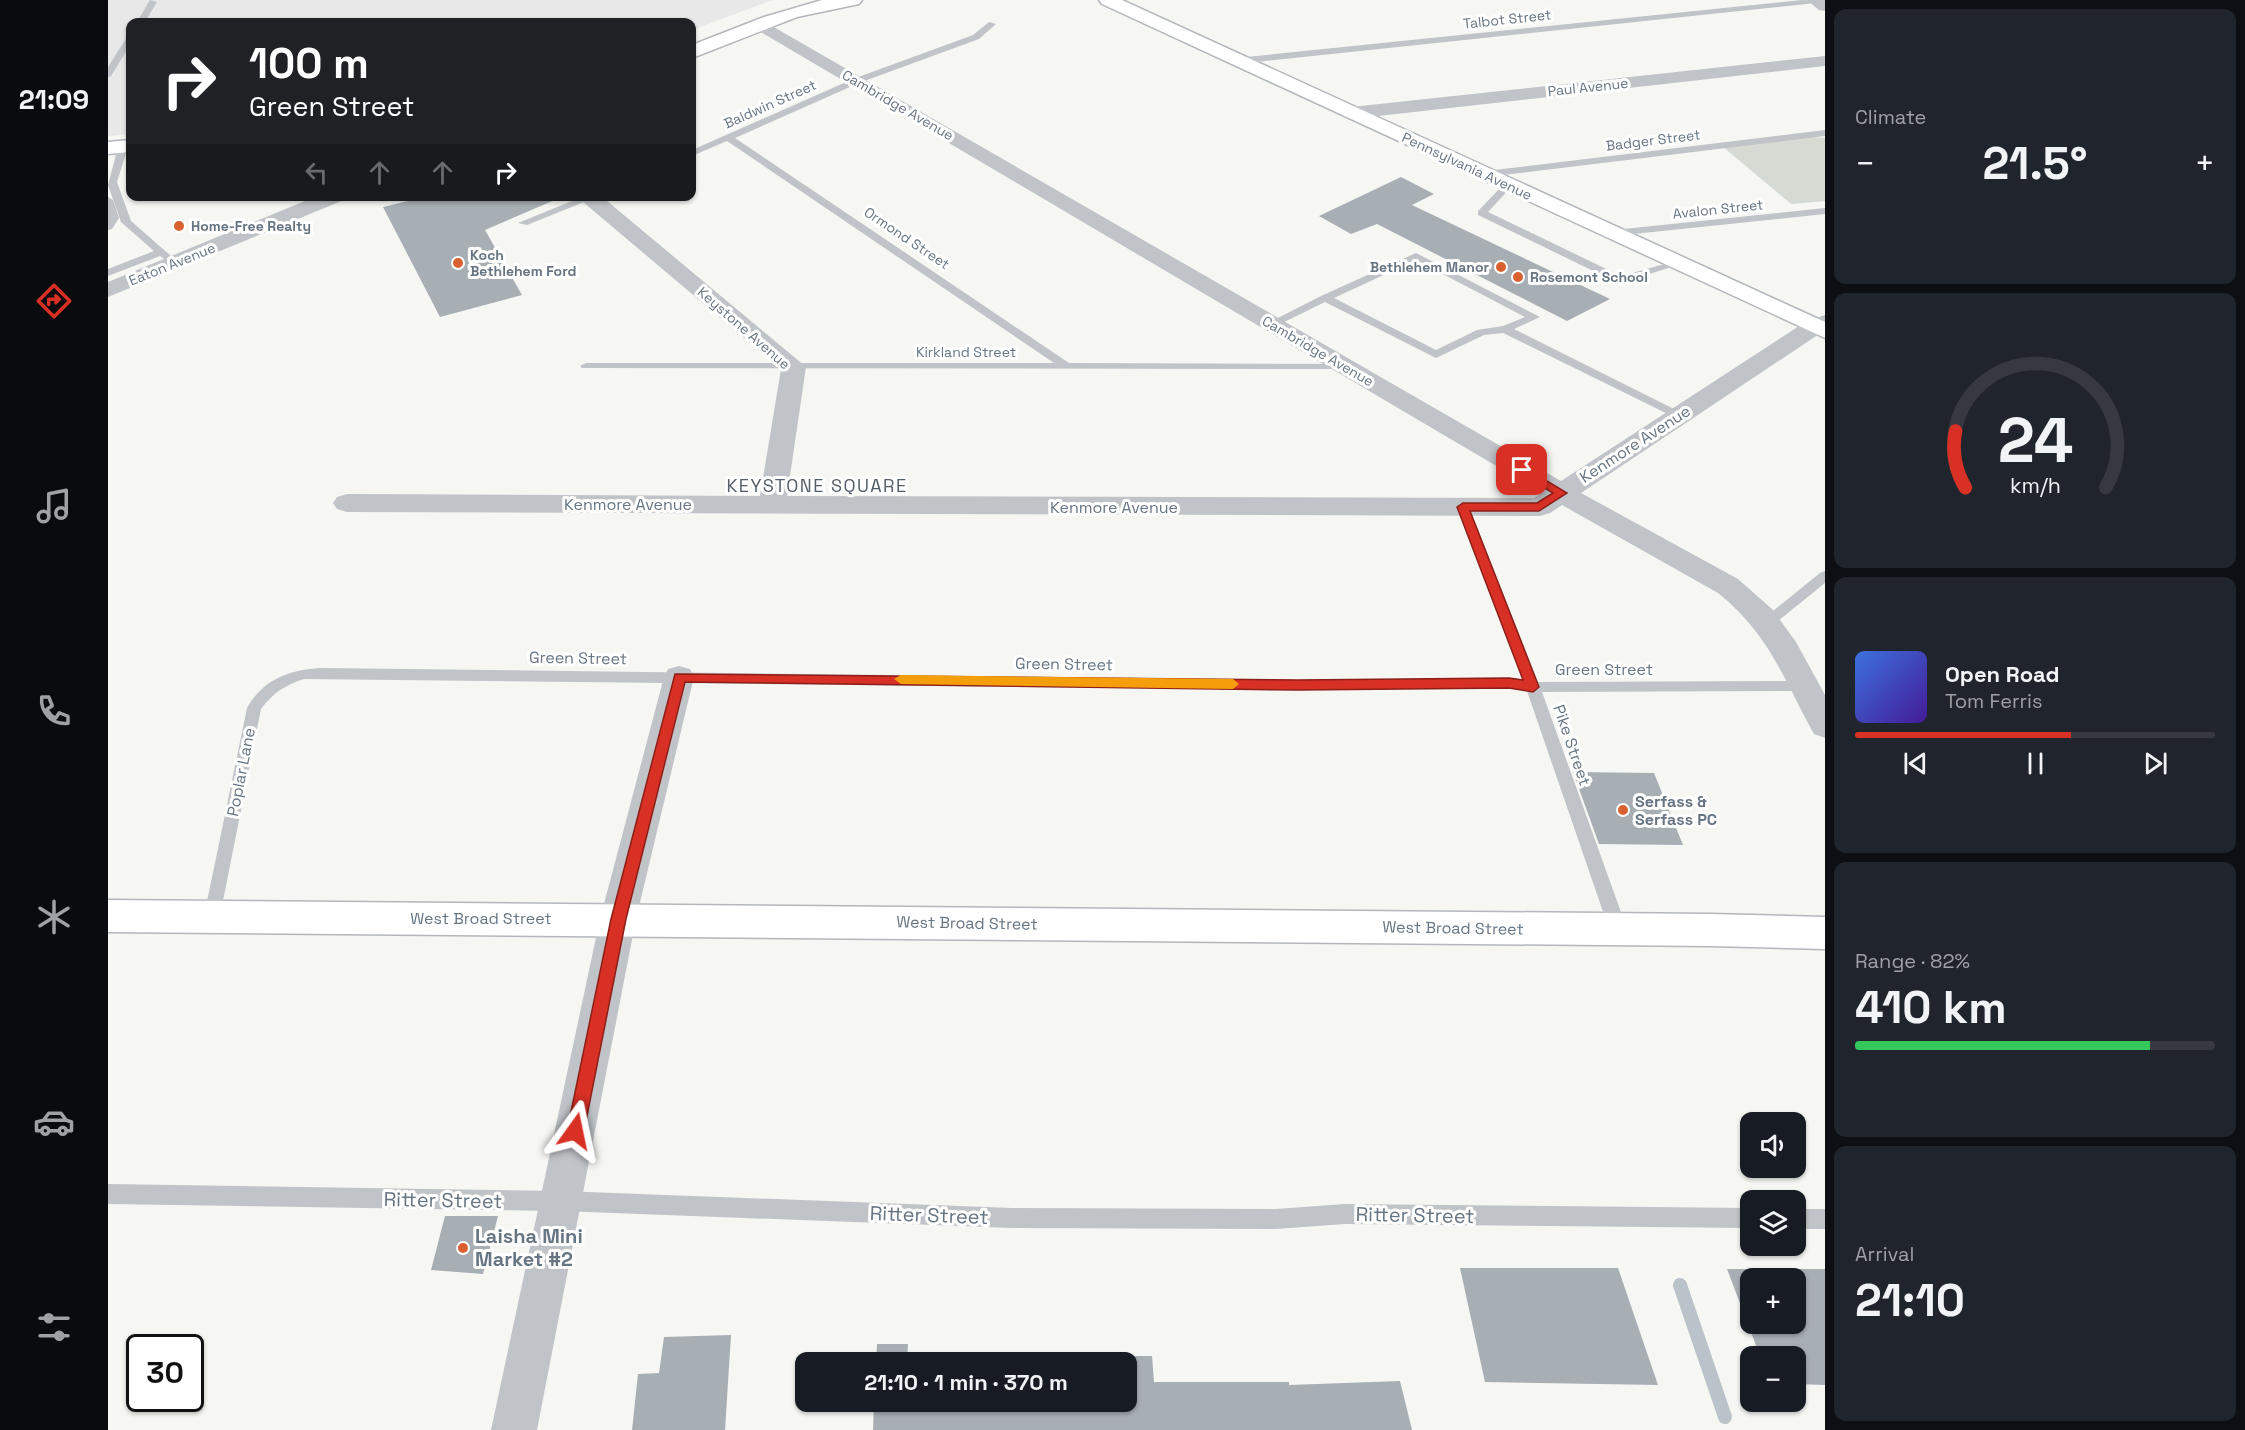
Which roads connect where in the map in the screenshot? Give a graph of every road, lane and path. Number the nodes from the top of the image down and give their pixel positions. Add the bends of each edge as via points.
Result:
1 (786, 0) edge
2 (853, 0) edge
3 (1108, 0) edge
4 (1816, 0) edge
5 (833, 1) edge
6 (153, 2) dead end
7 (1162, 2) dead end
8 (1825, 6) edge
9 (143, 18) edge
10 (760, 24) junction
11 (992, 24) dead end
12 (1164, 27) junction
13 (696, 34) edge
14 (126, 45) edge
15 (696, 50) edge
16 (1238, 61) junction
17 (1825, 62) edge
18 (108, 74) edge
19 (856, 81) junction
20 (1352, 113) junction
21 (1824, 133) edge
22 (728, 137) junction
23 (121, 147) edge
24 (696, 151) edge
25 (1486, 174) junction
26 (1508, 184) junction
27 (111, 191) edge
28 (108, 200) edge
29 (323, 201) edge
30 (582, 201) edge
31 (597, 201) edge
32 (1825, 211) edge
33 (524, 223) dead end
34 (108, 227) edge
35 (1614, 233) junction
36 (167, 258) junction
37 (1679, 263) junction
38 (108, 273) edge
39 (108, 290) edge
40 (1325, 298) junction
41 (1272, 324) junction
42 (1822, 326) edge
43 (1505, 329) junction
44 (586, 366) dead end
45 (1067, 367) junction
46 (1347, 367) junction
47 (794, 368) junction
48 (1680, 415) junction
49 (1561, 493) junction
50 (347, 503) dead end
51 (772, 505) junction
52 (1463, 507) junction
53 (1825, 576) edge
54 (1768, 622) junction
55 (323, 673) joint
56 (680, 677) junction
57 (1805, 686) junction
58 (1533, 687) junction
59 (1824, 721) edge
60 (108, 916) edge
61 (212, 916) junction
62 (618, 919) junction
63 (1618, 929) junction
64 (1825, 933) edge
65 (108, 1194) edge
66 (561, 1201) junction
67 (1740, 1218) edge
68 (1806, 1219) edge
69 (1825, 1219) edge
70 (514, 1430) edge

1 - 13 main road
2 - 5 main road
3 - 12 main road, Pennsylvania Avenue
4 - 8 street
4 - 16 lane, Talbot Street
5 - 10 main road
6 - 9 lane
7 - 12 main road via 1158,8
10 - 15 main road
10 - 19 street, Cambridge Avenue
11 - 19 lane, Baldwin Street via 976,37
12 - 16 main road, Pennsylvania Avenue
14 - 18 lane
16 - 20 main road, Pennsylvania Avenue
17 - 20 street, Paul Avenue
19 - 22 lane, Baldwin Street
19 - 41 street, Cambridge Avenue
20 - 25 main road, Pennsylvania Avenue
21 - 25 lane, Badger Street
22 - 24 lane, Baldwin Street
22 - 45 lane, Ormond Street
23 - 27 lane
25 - 26 main road, Pennsylvania Avenue
26 - 35 main road, Pennsylvania Avenue
26 - 37 lane via 1482,213 1620,280
27 - 36 lane via 126,222
28 - 34 lane via 114,218
29 - 36 street, Eaton Avenue
30 - 33 lane
31 - 47 street, Keystone Avenue
32 - 35 lane, Avalon Street
35 - 37 main road, Pennsylvania Avenue
36 - 38 lane
36 - 39 street, Eaton Avenue
37 - 42 main road, Pennsylvania Avenue
40 - 41 lane
40 - 43 lane via 1436,355 1481,332
40 - 43 lane via 1416,256 1534,317
41 - 46 street, Cambridge Avenue
42 - 48 street, Kenmore Avenue
43 - 48 lane
44 - 47 lane, Kirkland Street
45 - 46 lane, Kirkland Street
45 - 47 lane, Kirkland Street
46 - 49 street, Cambridge Avenue
47 - 51 street, Keystone Avenue
48 - 49 street, Kenmore Avenue
49 - 52 street, Kenmore Avenue via 1539,507
49 - 54 street, Cambridge Avenue via 1728,586
50 - 51 street, Kenmore Avenue
51 - 52 street, Kenmore Avenue
52 - 58 lane, Pike Street
53 - 54 lane
54 - 57 street, Cambridge Avenue
55 - 56 lane, Green Street
55 - 61 lane, Poplar Lane via 282,681 265,693 254,708
56 - 58 lane, Green Street via 1298,685 1509,683
56 - 62 street
57 - 58 lane, Green Street
57 - 59 street, Cambridge Avenue
58 - 63 lane, Pike Street
60 - 61 main road, West Broad Street
61 - 62 main road, West Broad Street
62 - 63 main road, West Broad Street
62 - 66 street
63 - 64 main road, West Broad Street
65 - 66 lane, Ritter Street
66 - 67 lane, Ritter Street via 1012,1218 1276,1219 1345,1214
66 - 70 street
68 - 69 lane

